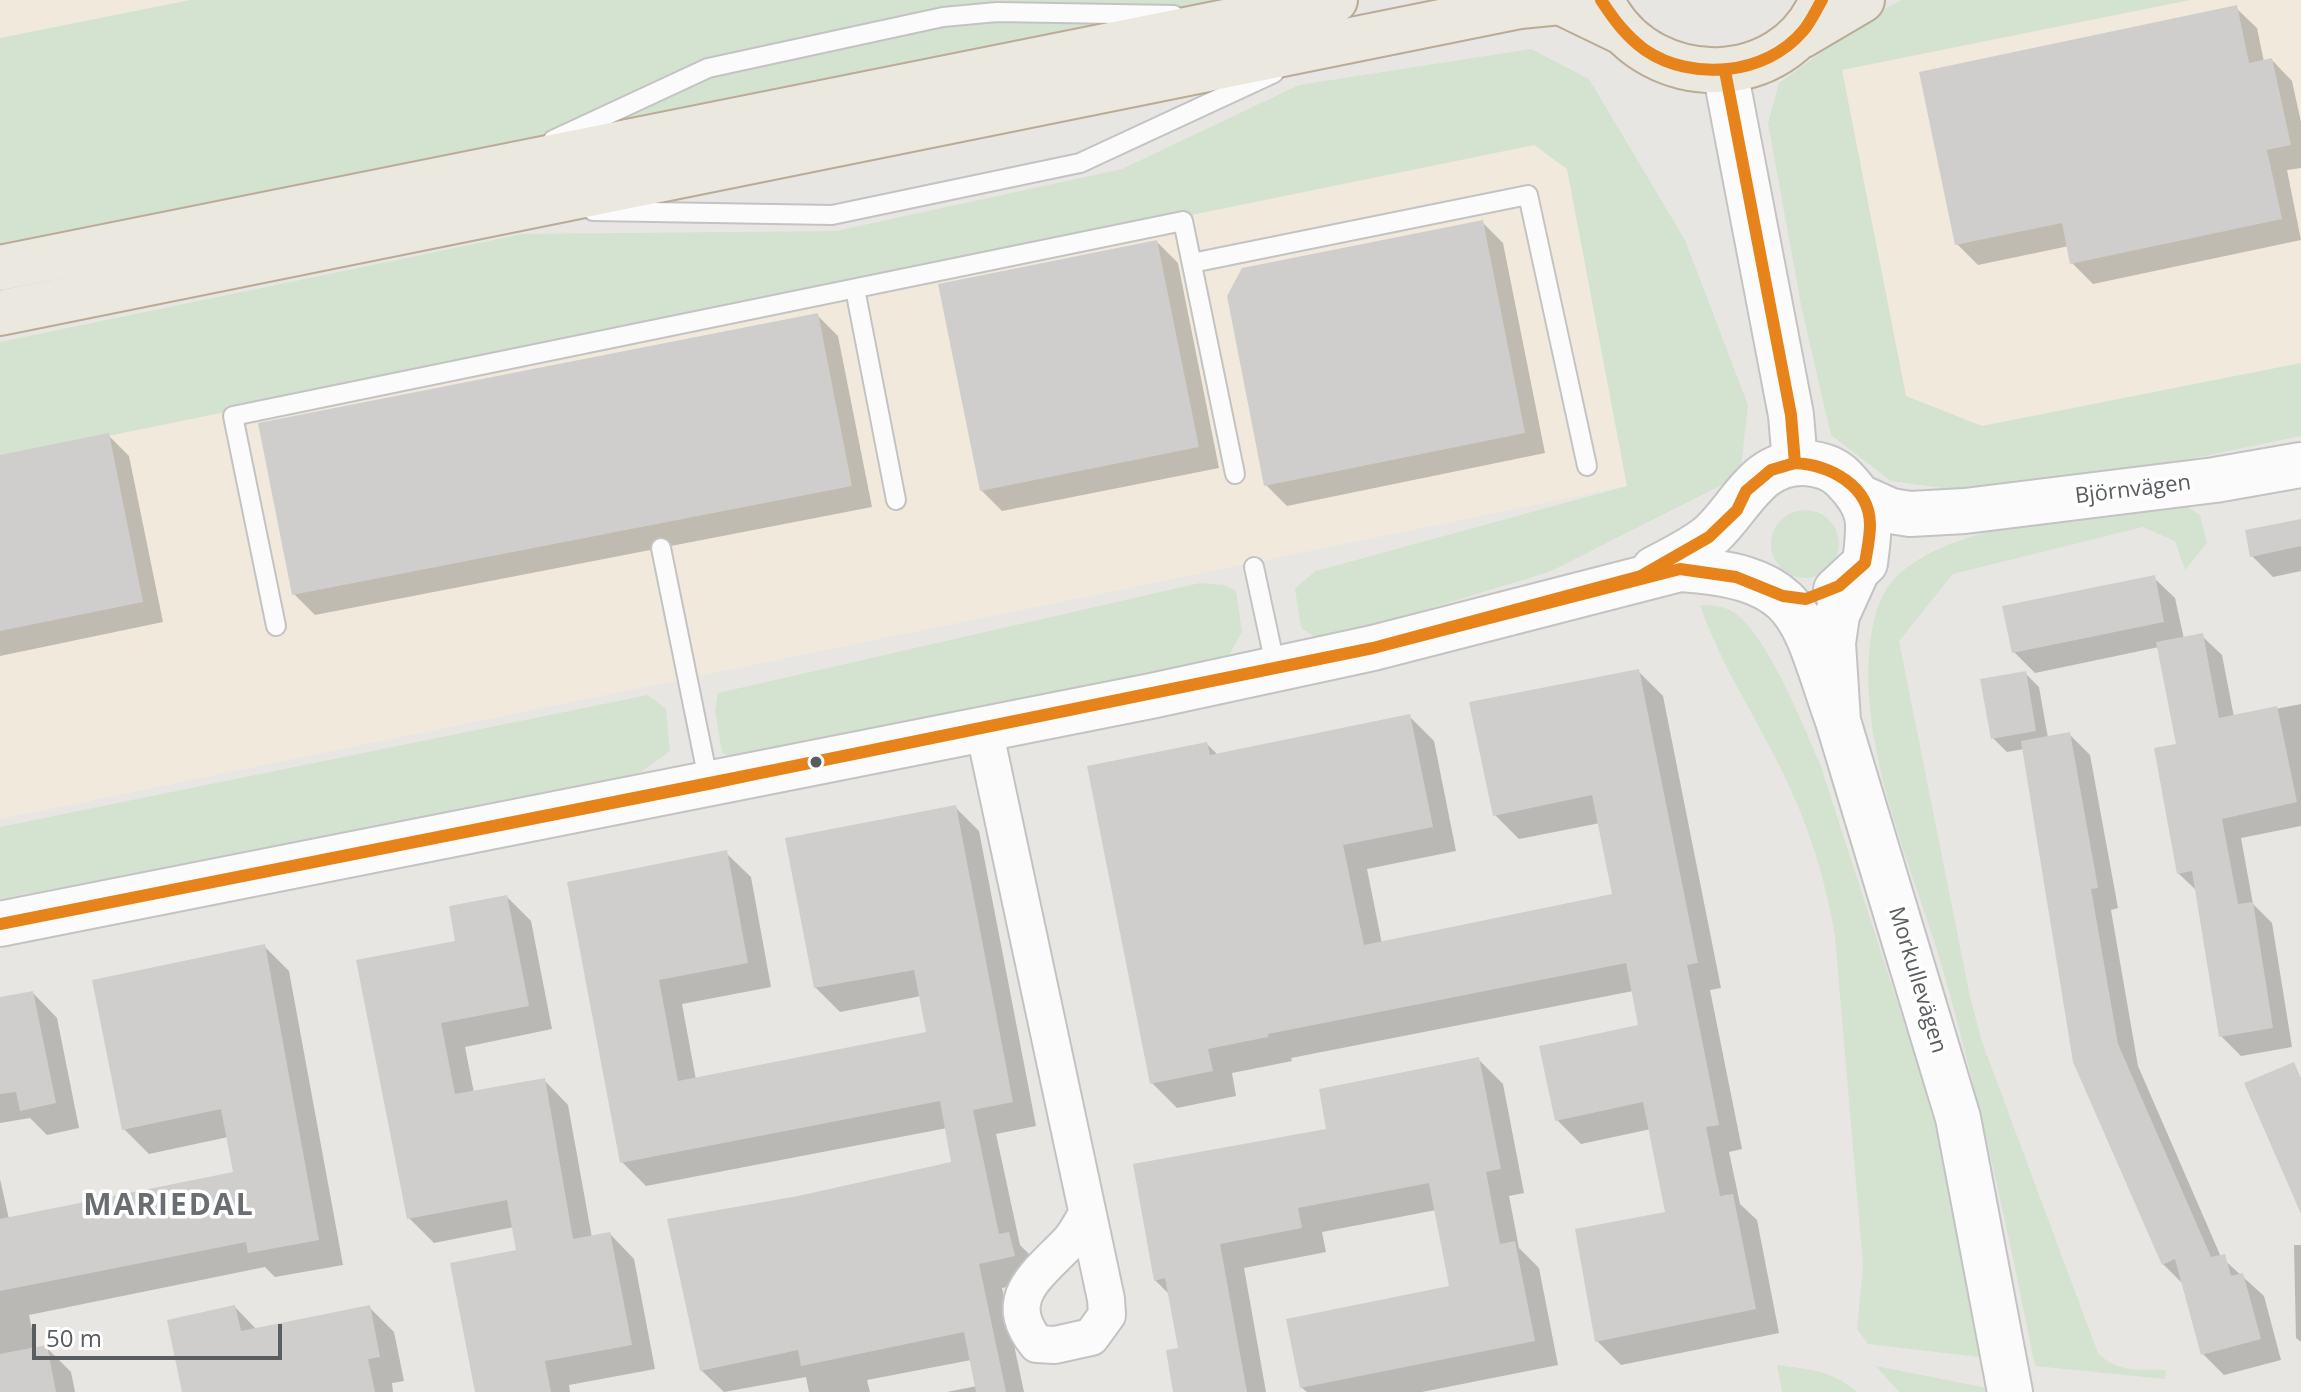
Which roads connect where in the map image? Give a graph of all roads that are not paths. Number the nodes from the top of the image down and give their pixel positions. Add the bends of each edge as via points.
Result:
1 (1822, 0) edge
2 (1862, 0) edge
3 (1328, 2) edge
4 (1612, 16) edge
5 (1792, 41) junction
6 (1332, 46) junction
7 (1725, 71) junction
8 (458, 177) junction
9 (526, 210) junction
10 (1192, 263) junction
11 (0, 268) edge
12 (855, 289) junction
13 (0, 313) edge
14 (1795, 463) junction
15 (2301, 465) edge
16 (1587, 466) dead end
17 (1235, 474) dead end
18 (1862, 498) junction
19 (896, 500) dead end
20 (1737, 510) junction
21 (1965, 511) junction
22 (661, 548) dead end
23 (1254, 567) dead end
24 (1860, 568) junction
25 (1641, 576) junction
26 (1771, 590) junction
27 (276, 626) dead end
28 (1276, 669) junction
29 (1838, 721) junction
30 (984, 729) junction
31 (709, 784) junction
32 (0, 924) edge
33 (1087, 1214) dead end
34 (2010, 1392) edge

1 - 5 highway
2 - 5 highway
3 - 8 highway
3 - 8 lane via 1185,15 997,12 943,17 708,68 558,138
4 - 6 highway via 1560,2 1520,6
4 - 7 highway via 1658,60 1703,72
5 - 7 highway via 1761,61
6 - 9 highway
6 - 9 lane via 1080,163 832,215
7 - 14 street via 1791,415
8 - 11 highway
9 - 13 highway
10 - 12 lane via 1183,221
10 - 16 lane via 1528,195
10 - 17 lane
12 - 19 lane
12 - 27 lane via 233,416
14 - 18 street, Björnvägen via 1838,472
14 - 20 street, Björnvägen via 1771,470 1746,491
15 - 21 street, Björnvägen
18 - 21 street, Björnvägen via 1910,514
18 - 24 street via 1870,522
20 - 25 street, Björnvägen via 1709,537
20 - 26 street via 1735,542 1742,564
21 - 24 street, Björnvägen
22 - 31 lane
23 - 28 lane
24 - 26 street, Björnvägen via 1837,590 1810,599
24 - 29 street, Morkullevägen via 1837,615 1833,643
25 - 26 street, Björnvägen via 1680,569 1719,571
25 - 28 street, Björnvägen
26 - 29 street via 1805,629
28 - 30 street, Björnvägen
29 - 34 street, Morkullevägen via 1958,1118
30 - 31 street, Björnvägen
30 - 33 street
31 - 32 street, Björnvägen

